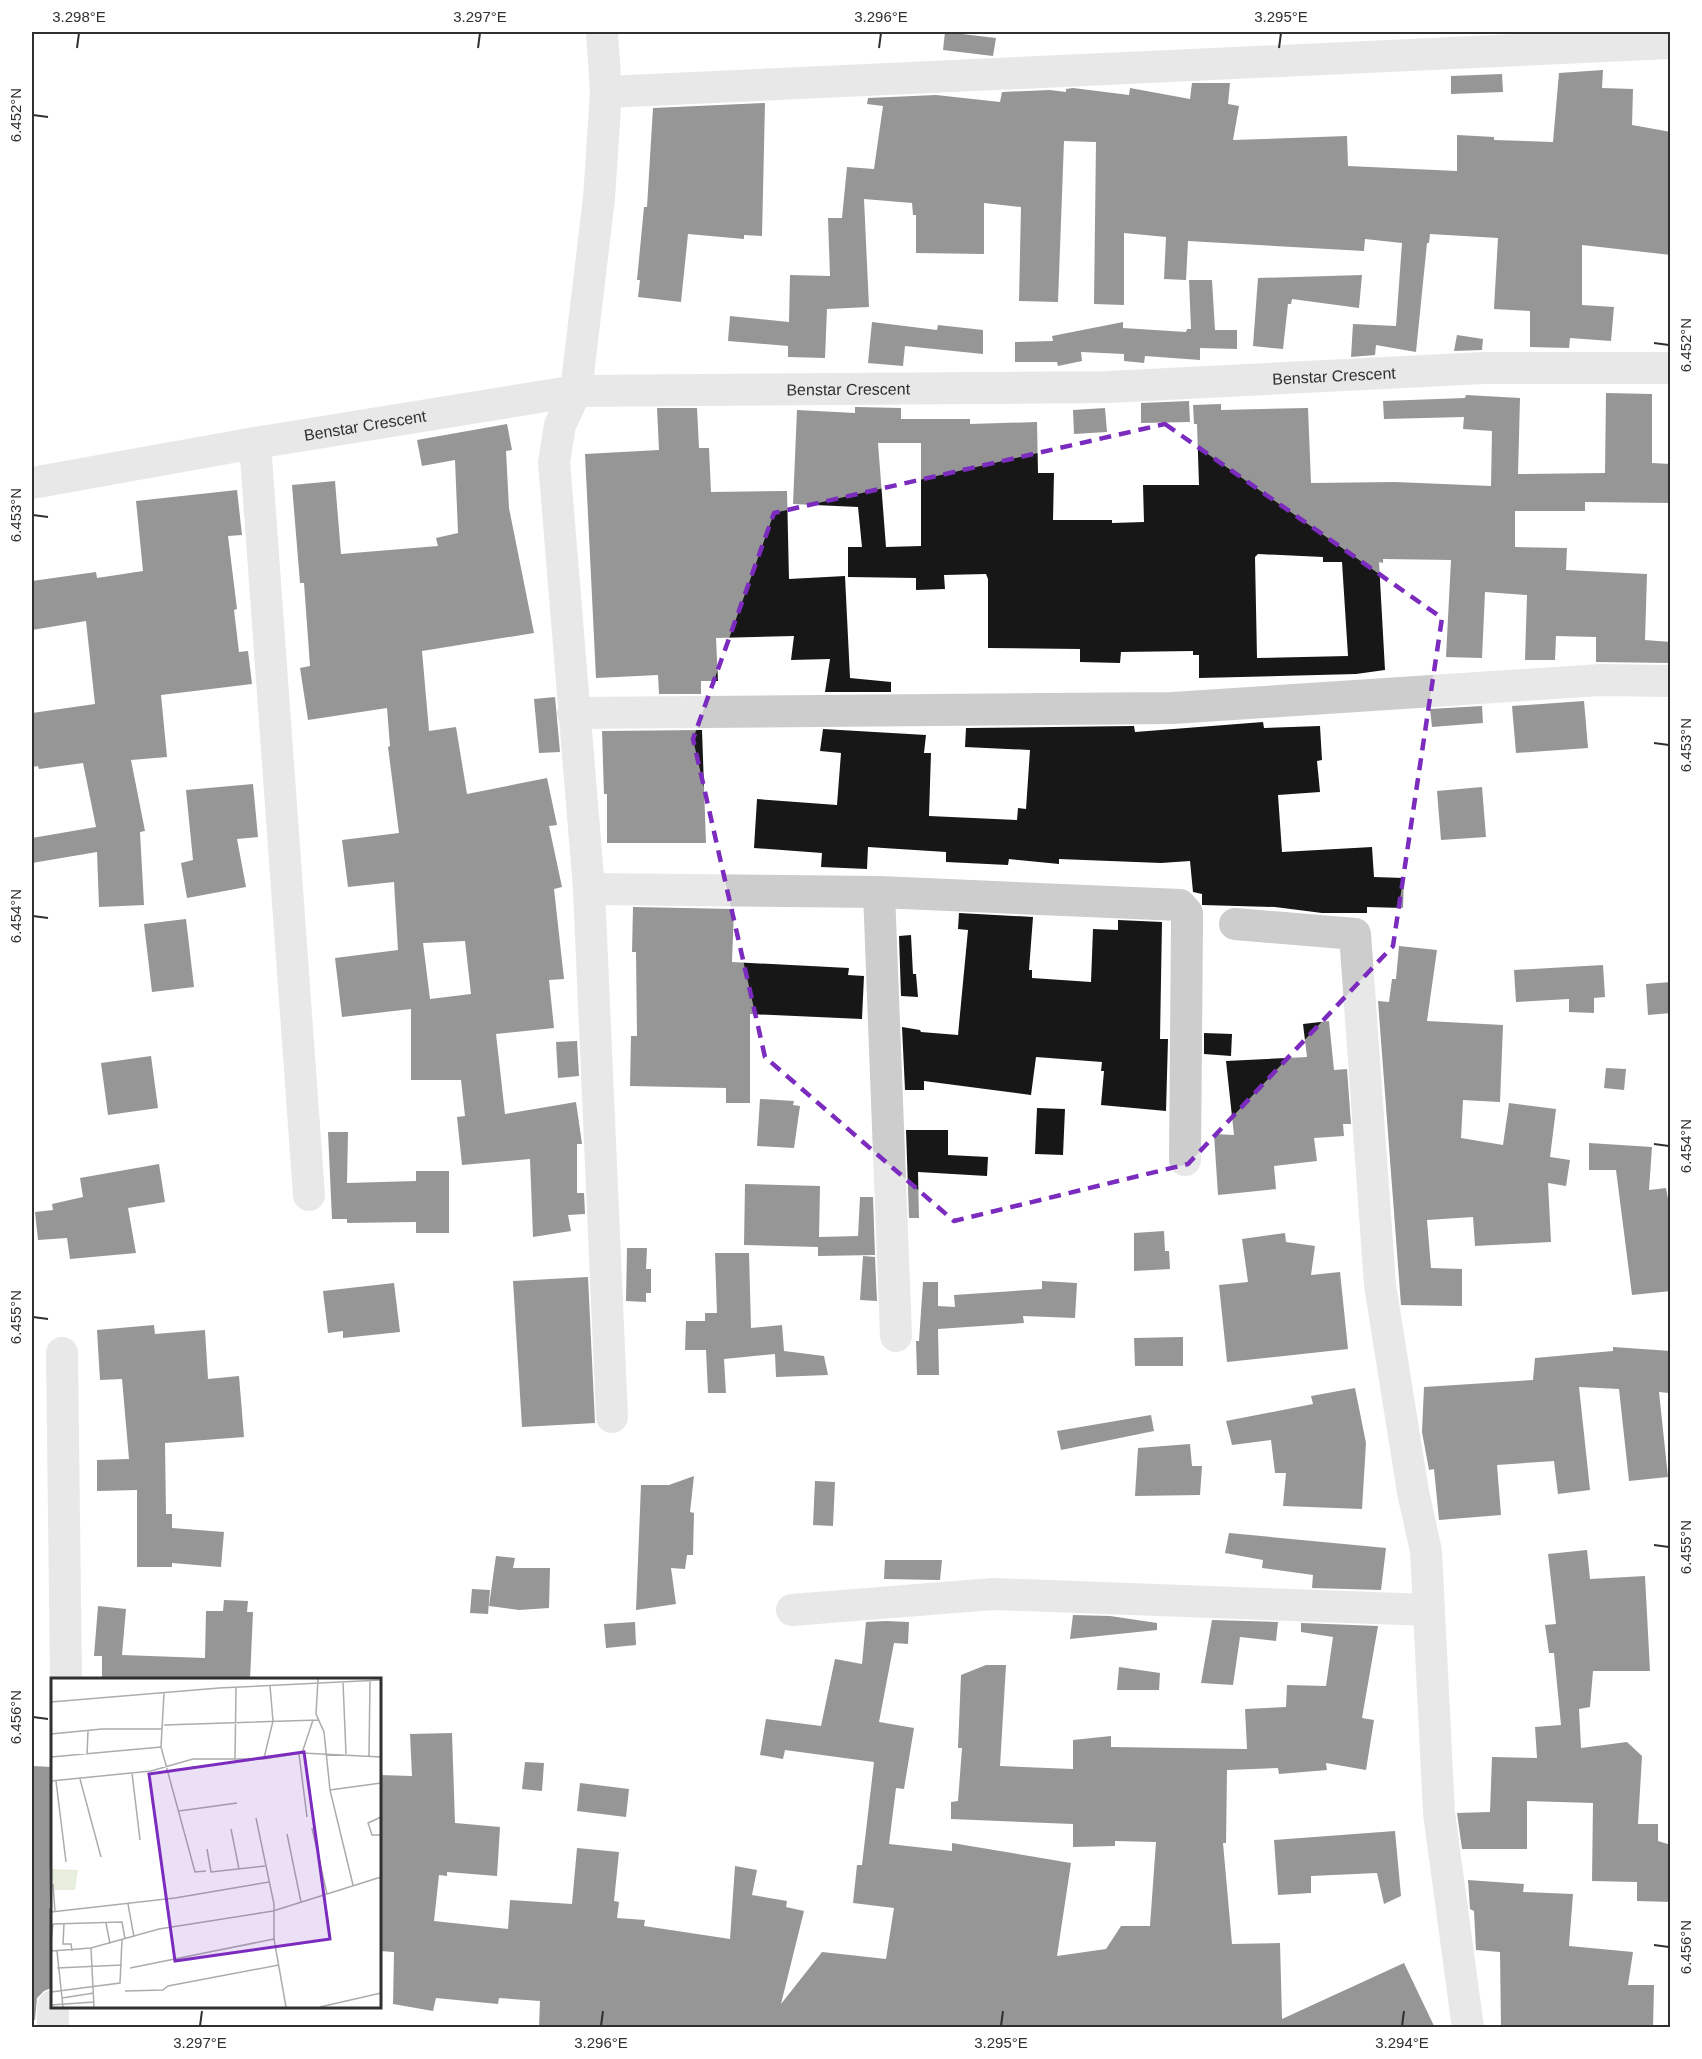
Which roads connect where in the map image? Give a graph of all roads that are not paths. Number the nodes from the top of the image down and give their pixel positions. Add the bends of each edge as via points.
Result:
1 (602, 32) edge
2 (1671, 43) edge
3 (606, 92) junction
4 (1671, 368) edge
5 (576, 391) junction
6 (255, 443) junction
7 (32, 483) edge
8 (1671, 681) edge
9 (573, 713) junction
10 (589, 889) junction
11 (879, 892) junction
12 (1235, 924) dead end
13 (1185, 1160) dead end
14 (309, 1195) dead end
15 (896, 1336) dead end
16 (62, 1353) dead end
17 (612, 1417) dead end
18 (792, 1610) dead end
19 (1429, 1610) junction
20 (66, 1678) edge
21 (53, 2008) edge
22 (53, 2028) edge
23 (1468, 2028) edge

1 - 3 street
2 - 3 street
3 - 5 street via 600,198
4 - 5 street, Benstar Crescent via 1484,368 1108,387
5 - 6 street, Benstar Crescent
5 - 9 street via 560,425 554,462
6 - 7 street, Benstar Crescent
6 - 14 street
8 - 9 street via 1601,680 1173,708
9 - 10 street
10 - 11 street
10 - 17 street
11 - 13 street via 1180,905 1187,913
11 - 15 street
12 - 19 street via 1355,934 1380,1285 1426,1551
16 - 20 street
18 - 19 street via 993,1594
19 - 23 street via 1439,1813
21 - 22 street

